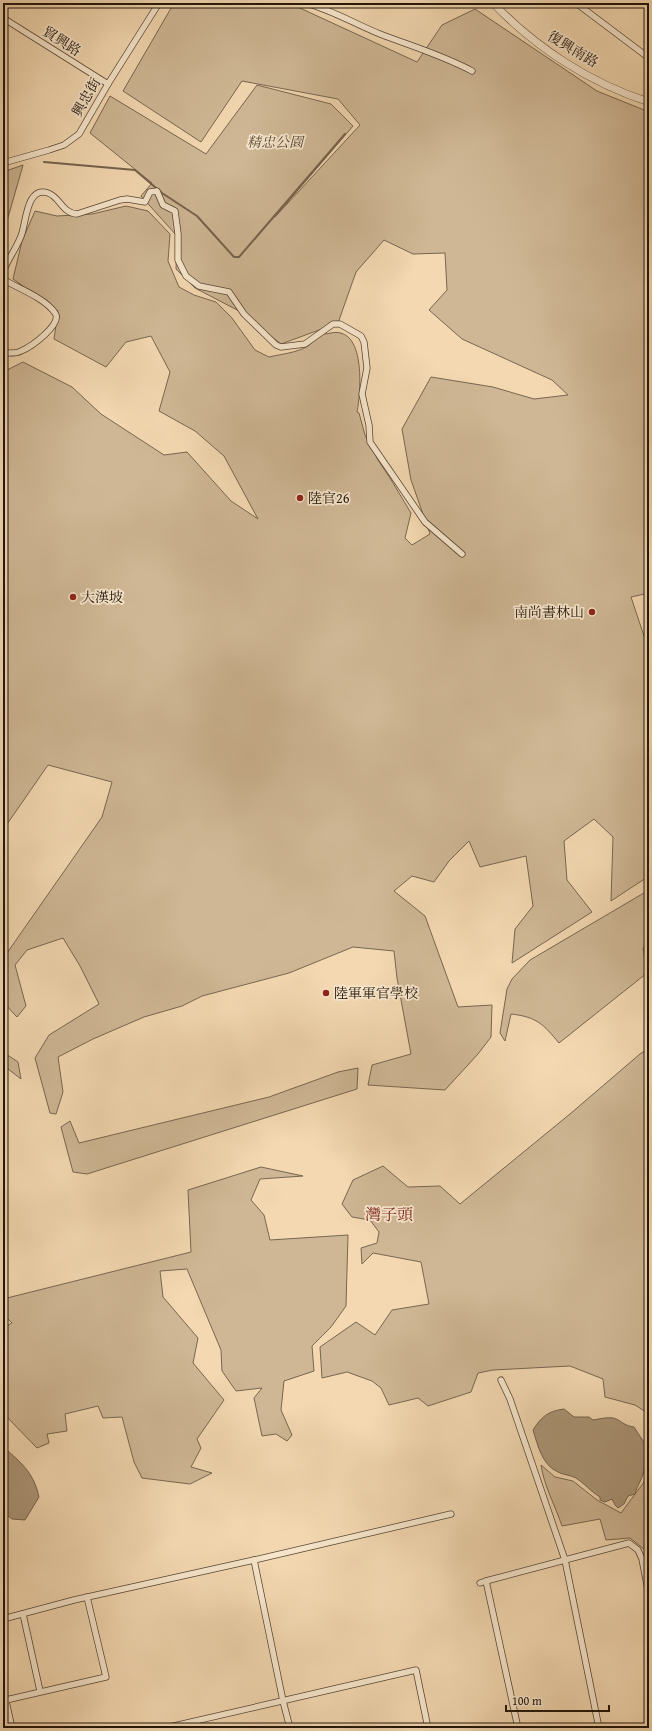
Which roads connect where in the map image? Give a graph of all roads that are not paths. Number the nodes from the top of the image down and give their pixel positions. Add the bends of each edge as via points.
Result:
1 (159, 3) edge
2 (306, 3) edge
3 (493, 3) edge
4 (576, 3) edge
5 (3, 18) edge
6 (649, 58) edge
7 (472, 71) dead end
8 (108, 84) junction
9 (649, 102) edge
10 (3, 163) edge
11 (3, 272) edge
12 (3, 278) edge
13 (3, 354) edge
14 (462, 554) dead end
15 (501, 1380) dead end
16 (451, 1514) dead end
17 (254, 1560) junction
18 (565, 1560) junction
19 (649, 1595) edge
20 (87, 1597) junction
21 (23, 1614) junction
22 (3, 1619) edge
23 (3, 1688) edge
24 (40, 1692) junction
25 (6, 1700) junction
26 (283, 1701) junction
27 (12, 1728) edge
28 (165, 1728) edge
29 (290, 1728) edge
30 (428, 1728) edge
31 (518, 1728) edge
32 (599, 1728) edge

1 - 8 street, 興忠街
2 - 7 street via 449,59
3 - 9 street, 復興南路 via 510,21 559,59 632,97
4 - 6 street
5 - 8 street, 貿興路
8 - 10 street, 興忠街 via 79,134 64,145
11 - 14 street via 22,236 24,217 32,198 37,194 50,193 65,210 77,214 120,200 145,202 150,192 157,191 163,205 175,211 178,260 186,276 199,286 228,292 244,314 276,345 281,347 305,344 333,324 340,324 361,336 367,368 362,394 370,442 425,522
12 - 13 street via 48,305 56,313 57,318 46,333 23,351
15 - 18 street via 510,1399
16 - 17 street
17 - 20 street
17 - 26 street
18 - 19 street via 628,1543 638,1550 642,1559
18 - 31 street via 483,1582
18 - 32 street
20 - 21 street
20 - 24 street via 106,1677
21 - 22 street
21 - 24 street
23 - 25 street
24 - 25 street
25 - 27 street
26 - 28 street
26 - 29 street
26 - 30 street via 416,1670

